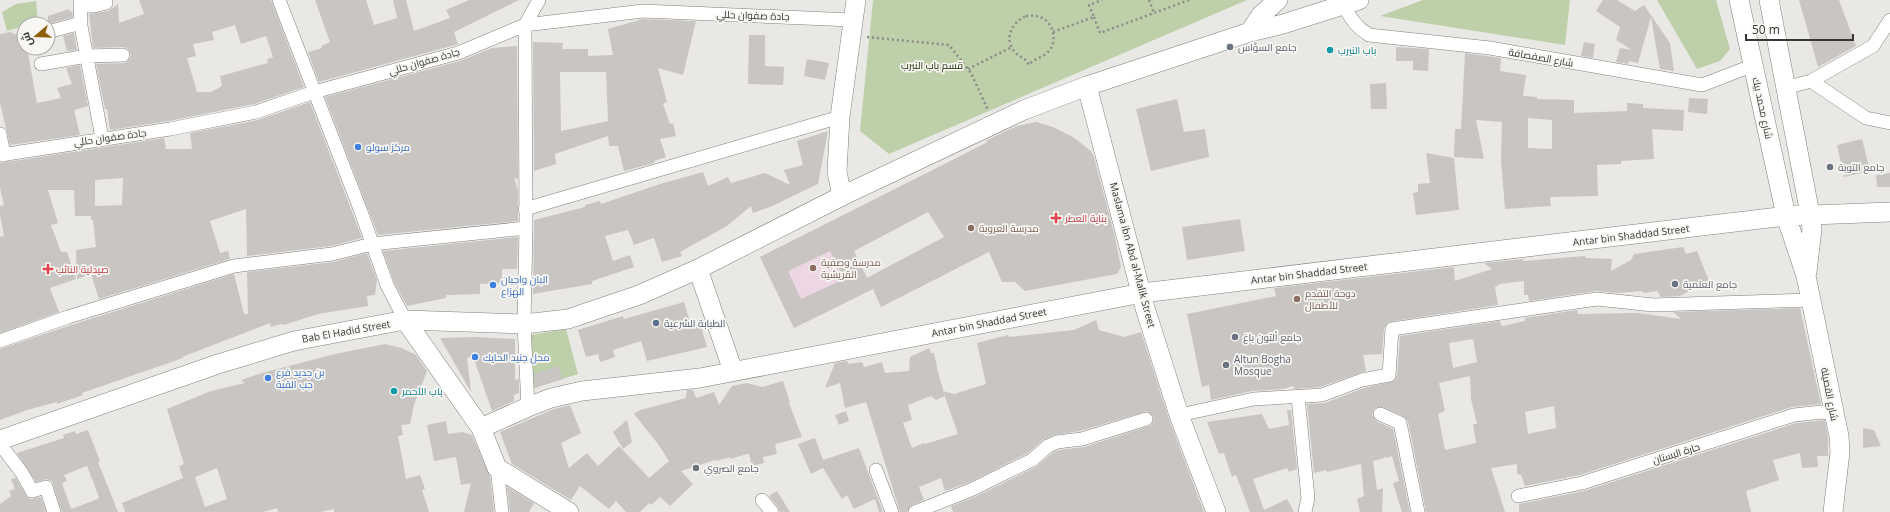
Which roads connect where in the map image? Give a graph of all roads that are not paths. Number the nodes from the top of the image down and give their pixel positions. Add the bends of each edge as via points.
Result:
1 (279, 0) edge
2 (539, 0) edge
3 (856, 0) edge
4 (1276, 0) edge
5 (1739, 0) edge
6 (1769, 0) edge
7 (106, 2) dead end
8 (1349, 2) edge
9 (80, 3) edge
10 (1890, 20) edge
11 (81, 23) junction
12 (524, 25) junction
13 (851, 27) junction
14 (56, 30) edge
15 (1250, 32) junction
16 (123, 55) dead end
17 (87, 56) junction
18 (41, 64) dead end
19 (1754, 65) junction
20 (1811, 81) junction
21 (1087, 86) junction
22 (1785, 88) junction
23 (314, 92) junction
24 (840, 117) junction
25 (1890, 123) edge
26 (0, 134) edge
27 (102, 138) junction
28 (2, 155) edge
29 (842, 196) junction
30 (525, 209) junction
31 (1890, 212) edge
32 (1810, 214) junction
33 (1786, 216) junction
34 (526, 228) junction
35 (372, 244) junction
36 (698, 269) junction
37 (1806, 276) junction
38 (1142, 293) junction
39 (1811, 300) junction
40 (406, 320) junction
41 (524, 324) junction
42 (0, 341) edge
43 (733, 371) junction
44 (1298, 397) junction
45 (528, 407) junction
46 (1380, 414) dead end
47 (1835, 414) junction
48 (1179, 415) junction
49 (1146, 419) dead end
50 (481, 428) junction
51 (0, 440) edge
52 (0, 444) edge
53 (497, 468) junction
54 (876, 470) dead end
55 (1518, 496) dead end
56 (762, 500) dead end
57 (54, 512) edge
58 (502, 512) edge
59 (569, 512) edge
60 (772, 512) edge
61 (892, 512) edge
62 (915, 512) edge
63 (1216, 512) edge
64 (1305, 512) edge
65 (1418, 512) edge
66 (1833, 512) edge

1 - 23 street
2 - 12 street
3 - 13 main road
4 - 15 main road via 1261,14
5 - 19 main road, شارع محمد بيك
6 - 22 main road
7 - 9 street via 94,6
8 - 15 main road, Bab El Hadid Street
8 - 19 street, شارع الصفصافة via 1359,28 1369,35 1490,48 1702,85
9 - 11 street
10 - 20 street via 1873,46
11 - 14 street
11 - 17 street
12 - 13 street, جادة صفوان حللي via 643,11
12 - 23 street, جادة صفوان حللي via 458,53
12 - 30 street
13 - 24 main road
15 - 21 main road, Bab El Hadid Street
16 - 17 street
17 - 18 street
17 - 27 street
19 - 33 main road, شارع محمد بيك
20 - 22 street
20 - 25 street via 1866,118
21 - 29 main road, Bab El Hadid Street via 993,123
21 - 38 main road, Maslama ibn Abd al-Malik Street
22 - 32 main road
23 - 27 street, جادة صفوان حللي via 256,112 170,129
23 - 35 street
24 - 29 main road via 837,172
24 - 30 street
26 - 28 street
27 - 28 street, جادة صفوان حللي
29 - 36 main road, Bab El Hadid Street
30 - 34 street
31 - 32 main road, Antar bin Shaddad Street
32 - 33 main road, Antar bin Shaddad Street
32 - 37 main road, شارع القصيلة via 1812,229
33 - 37 main road, شارع القصيلة
33 - 38 main road, Antar bin Shaddad Street
34 - 35 street
34 - 41 street
35 - 40 street via 387,285
35 - 42 street via 332,254 234,266 68,317
36 - 41 main road, Bab El Hadid Street via 639,295 568,319
36 - 43 main road
37 - 39 main road, شارع القصيلة
38 - 43 main road, Antar bin Shaddad Street
38 - 48 main road, Maslama ibn Abd al-Malik Street
39 - 44 street via 1653,305 1597,299 1392,329 1389,375 1362,380 1322,395
39 - 47 main road, شارع القصيلة
40 - 41 main road, Bab El Hadid Street
40 - 50 main road
40 - 51 main road, Bab El Hadid Street via 287,343 218,364
41 - 45 street
43 - 45 main road, Antar bin Shaddad Street via 700,378 582,391 551,398
44 - 48 street via 1254,399
44 - 64 street via 1308,498
45 - 50 main road, Antar bin Shaddad Street
46 - 65 street via 1400,423
47 - 55 street, حارة البستان via 1822,412 1794,415 1582,483
47 - 66 main road, شارع القصيلة via 1840,452
48 - 63 main road, Maslama ibn Abd al-Malik Street
49 - 62 street via 1082,439 1057,442 1048,446 1032,460
50 - 53 main road
52 - 57 street via 32,491 46,487
53 - 58 street
53 - 59 main road
54 - 61 street
56 - 60 street

